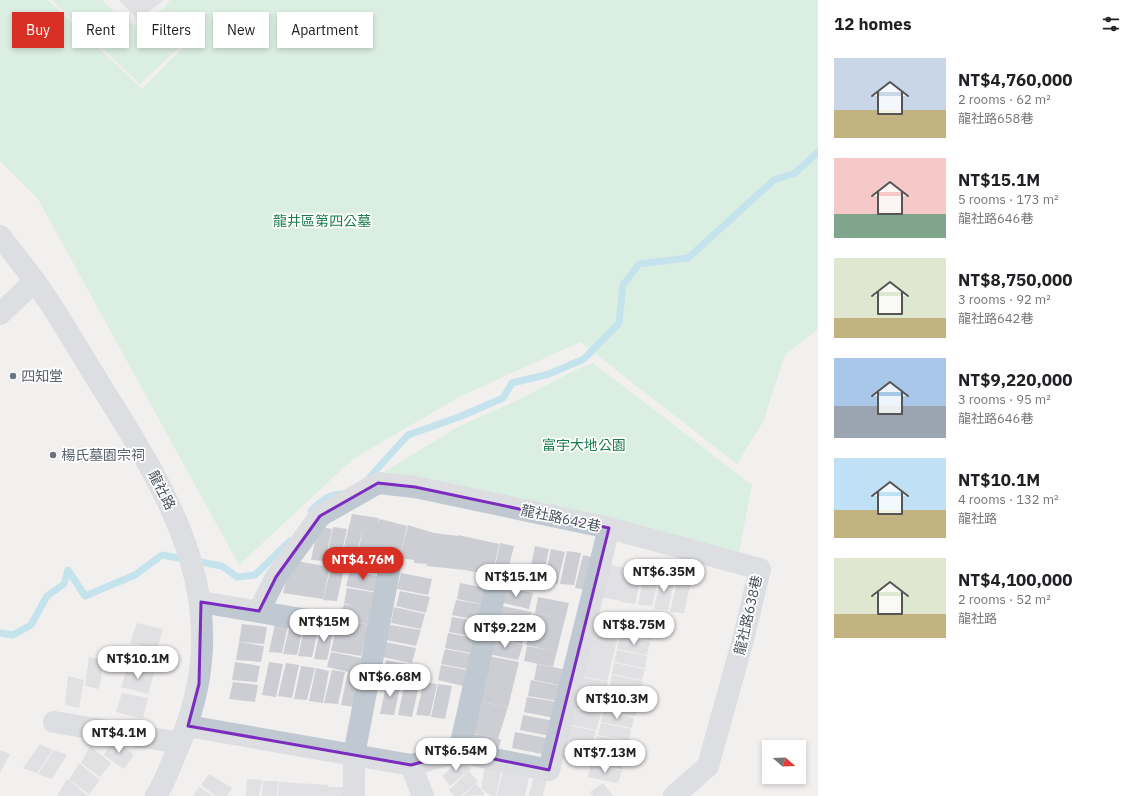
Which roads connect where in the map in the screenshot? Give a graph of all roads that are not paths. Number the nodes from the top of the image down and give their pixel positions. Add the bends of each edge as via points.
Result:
1 (0, 236) edge
2 (35, 281) junction
3 (0, 314) edge
4 (609, 528) junction
5 (391, 561) dead end
6 (497, 583) dead end
7 (201, 602) junction
8 (259, 611) junction
9 (336, 625) dead end
10 (54, 722) dead end
11 (184, 735) junction
12 (459, 752) junction
13 (354, 755) junction
14 (411, 764) junction
15 (156, 796) edge
16 (354, 796) edge
17 (423, 796) edge
18 (674, 796) edge

1 - 2 street, 龍社路
2 - 3 street
2 - 7 street, 龍社路 via 157,479 174,513 190,555
4 - 8 street, 龍社路642巷 via 415,487 378,483 320,516 276,577
4 - 12 street, 龍社路642巷 via 549,770
4 - 18 street, 龍社路638巷 via 760,569 708,766
5 - 13 street
6 - 12 street
7 - 8 street
7 - 11 street, 龍社路 via 202,648 199,684
8 - 9 street
10 - 11 street
11 - 13 street
11 - 15 street, 龍社路
12 - 14 street
13 - 14 street
13 - 16 street
14 - 17 street

